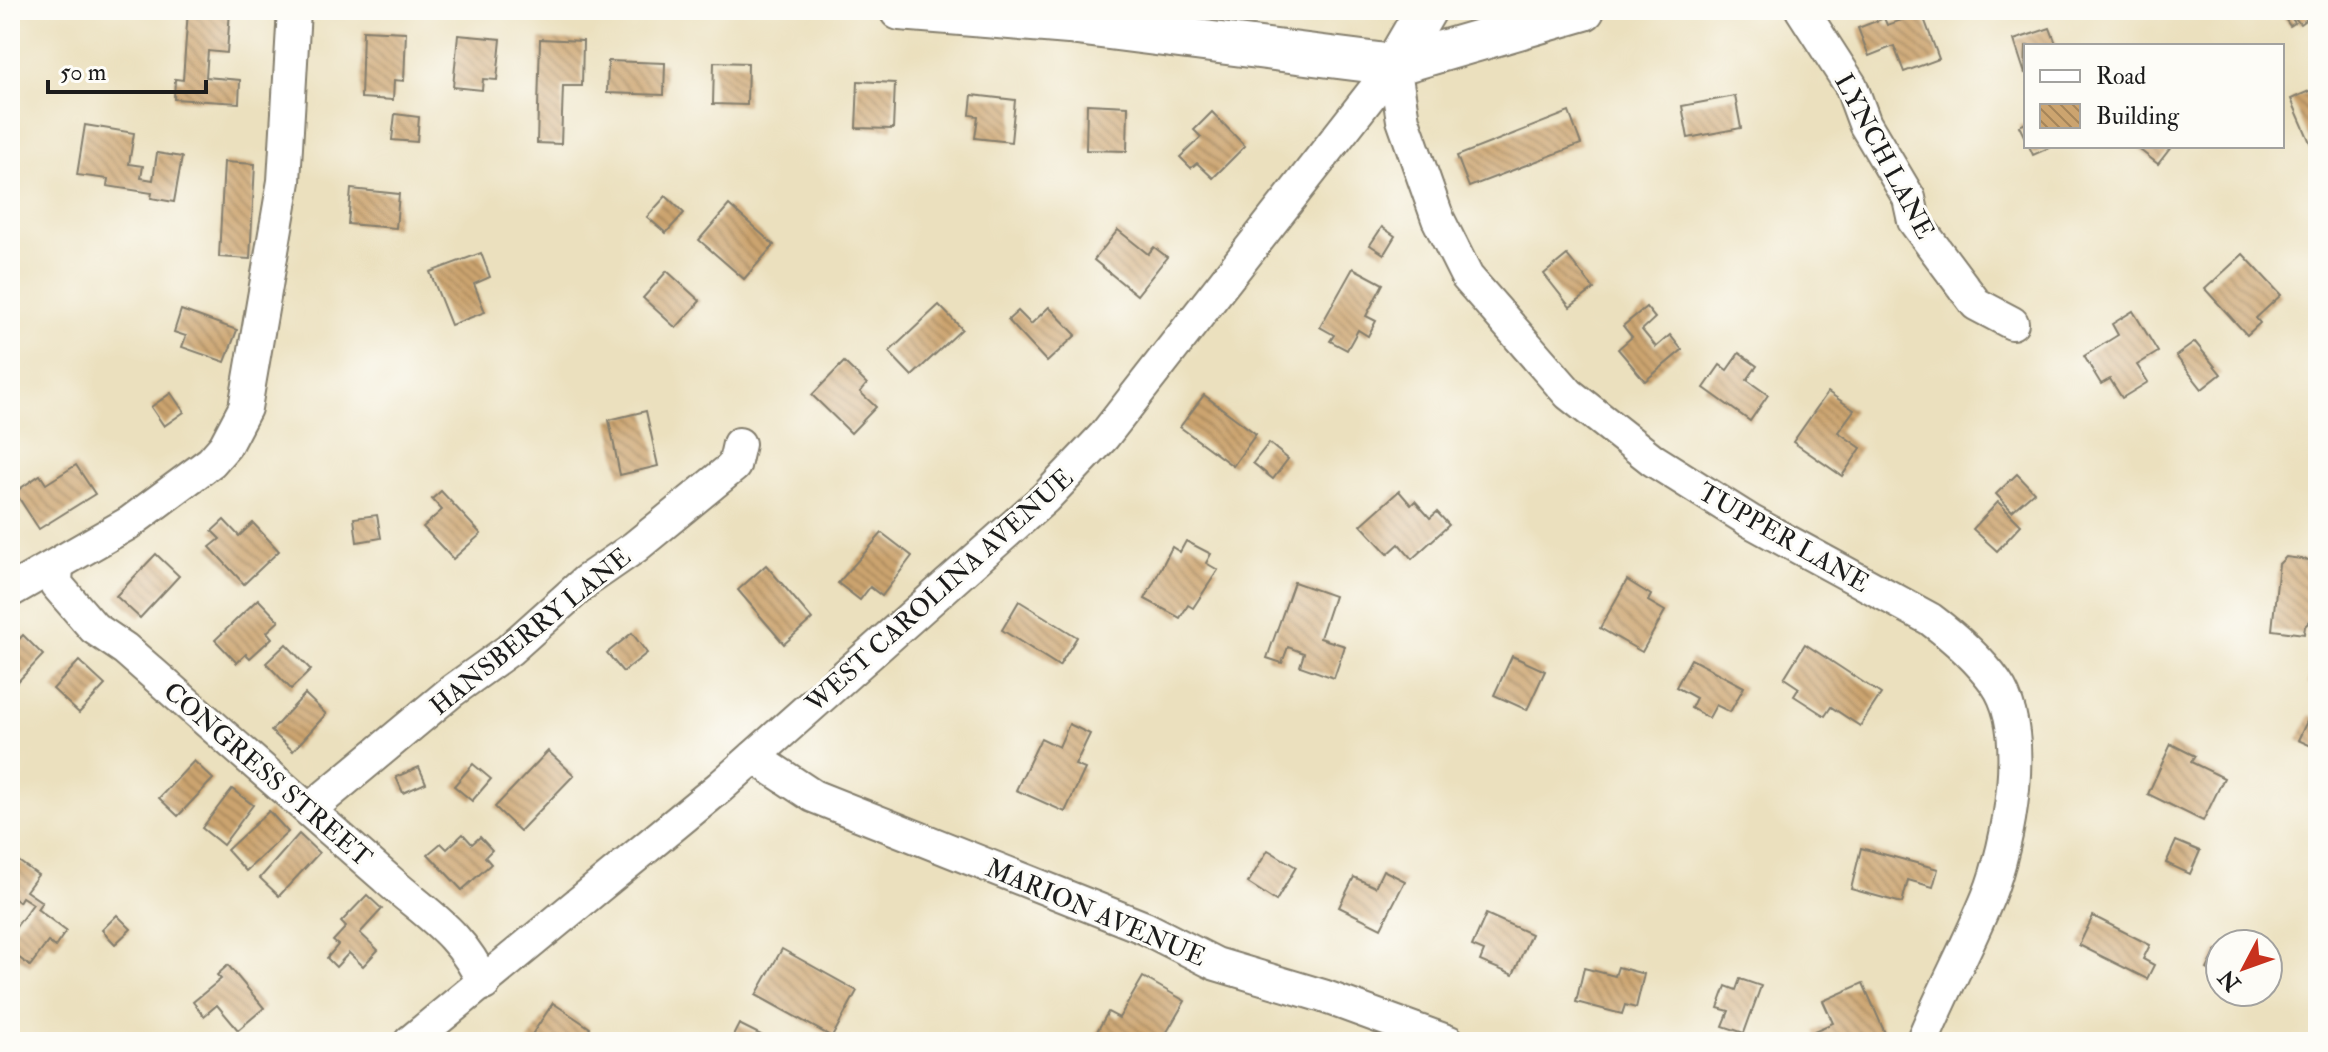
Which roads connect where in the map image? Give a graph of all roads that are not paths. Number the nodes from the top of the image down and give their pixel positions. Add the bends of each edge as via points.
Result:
1 (294, 10) edge
2 (900, 10) edge
3 (1426, 10) edge
4 (1584, 10) edge
5 (1802, 10) edge
6 (1394, 65) junction
7 (2012, 323) dead end
8 (739, 444) dead end
9 (57, 566) junction
10 (10, 591) edge
11 (754, 757) junction
12 (309, 810) junction
13 (484, 984) junction
14 (410, 1042) edge
15 (1449, 1042) edge
16 (1922, 1042) edge

1 - 9 street via 284,181 245,408 211,462 129,523
2 - 6 main road via 1069,24
3 - 6 main road
4 - 6 main road
5 - 7 street, LYNCH LANE via 1851,86 1865,124 1909,198 1914,221 1976,304
6 - 11 street, WEST CAROLINA AVENUE via 1094,446 1045,498
6 - 16 street, TUPPER LANE via 1403,120 1438,219 1467,277 1569,394 1653,460 1750,521 1930,619 1956,638 1998,685 2016,738 2017,767 2000,853 1989,895
8 - 12 street, HANSBERRY LANE via 734,466
9 - 10 street
9 - 12 street, CONGRESS STREET via 56,584 94,628 125,649
11 - 13 street, WEST CAROLINA AVENUE
11 - 15 street, MARION AVENUE via 813,796 1133,923 1216,964
12 - 13 street, CONGRESS STREET via 453,933
13 - 14 street, WEST CAROLINA AVENUE

